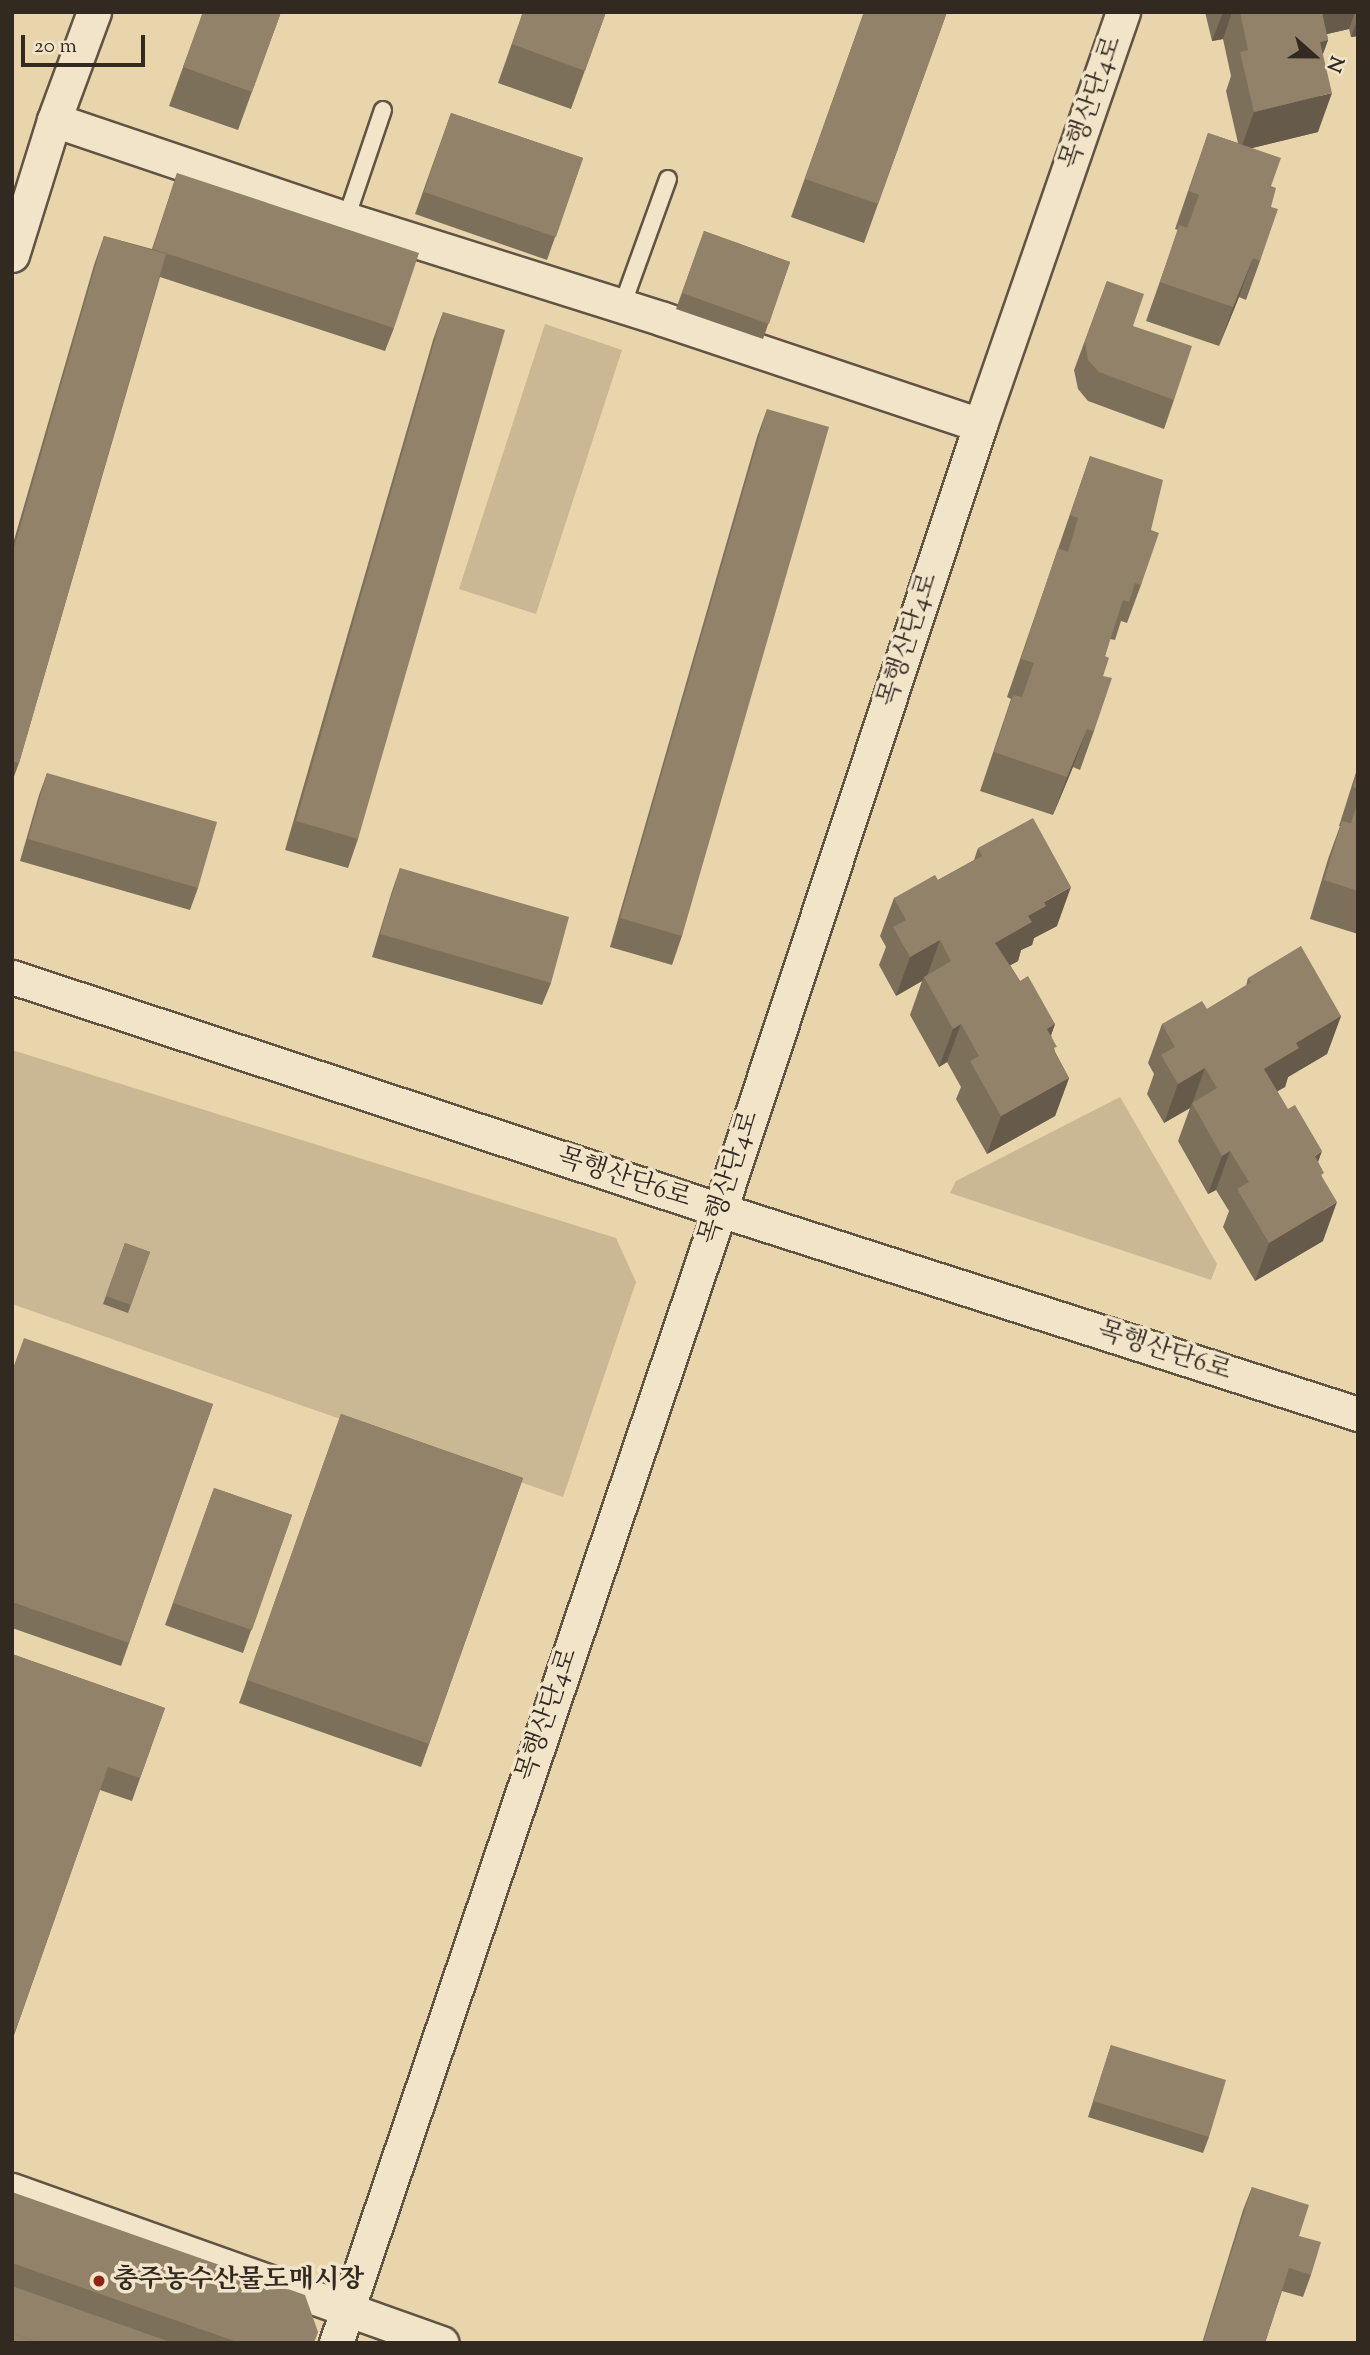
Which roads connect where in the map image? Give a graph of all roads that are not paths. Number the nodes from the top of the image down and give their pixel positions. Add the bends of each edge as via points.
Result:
1 (94, 12) edge
2 (1124, 12) edge
3 (383, 110) dead end
4 (54, 120) junction
5 (668, 180) dead end
6 (346, 219) junction
7 (12, 255) edge
8 (622, 306) junction
9 (980, 425) junction
10 (12, 977) edge
11 (720, 1210) junction
12 (1358, 1414) edge
13 (12, 2190) edge
14 (346, 2309) junction
15 (336, 2343) edge
16 (442, 2343) edge

1 - 4 street
2 - 9 street, 목행산단4로
3 - 6 lane
4 - 6 street
4 - 7 street
5 - 8 lane
6 - 8 street
8 - 9 street
9 - 11 street, 목행산단4로
10 - 11 street, 목행산단6로
11 - 12 street, 목행산단6로
11 - 14 street, 목행산단4로
13 - 14 street
14 - 15 street, 목행산단4로
14 - 16 street

